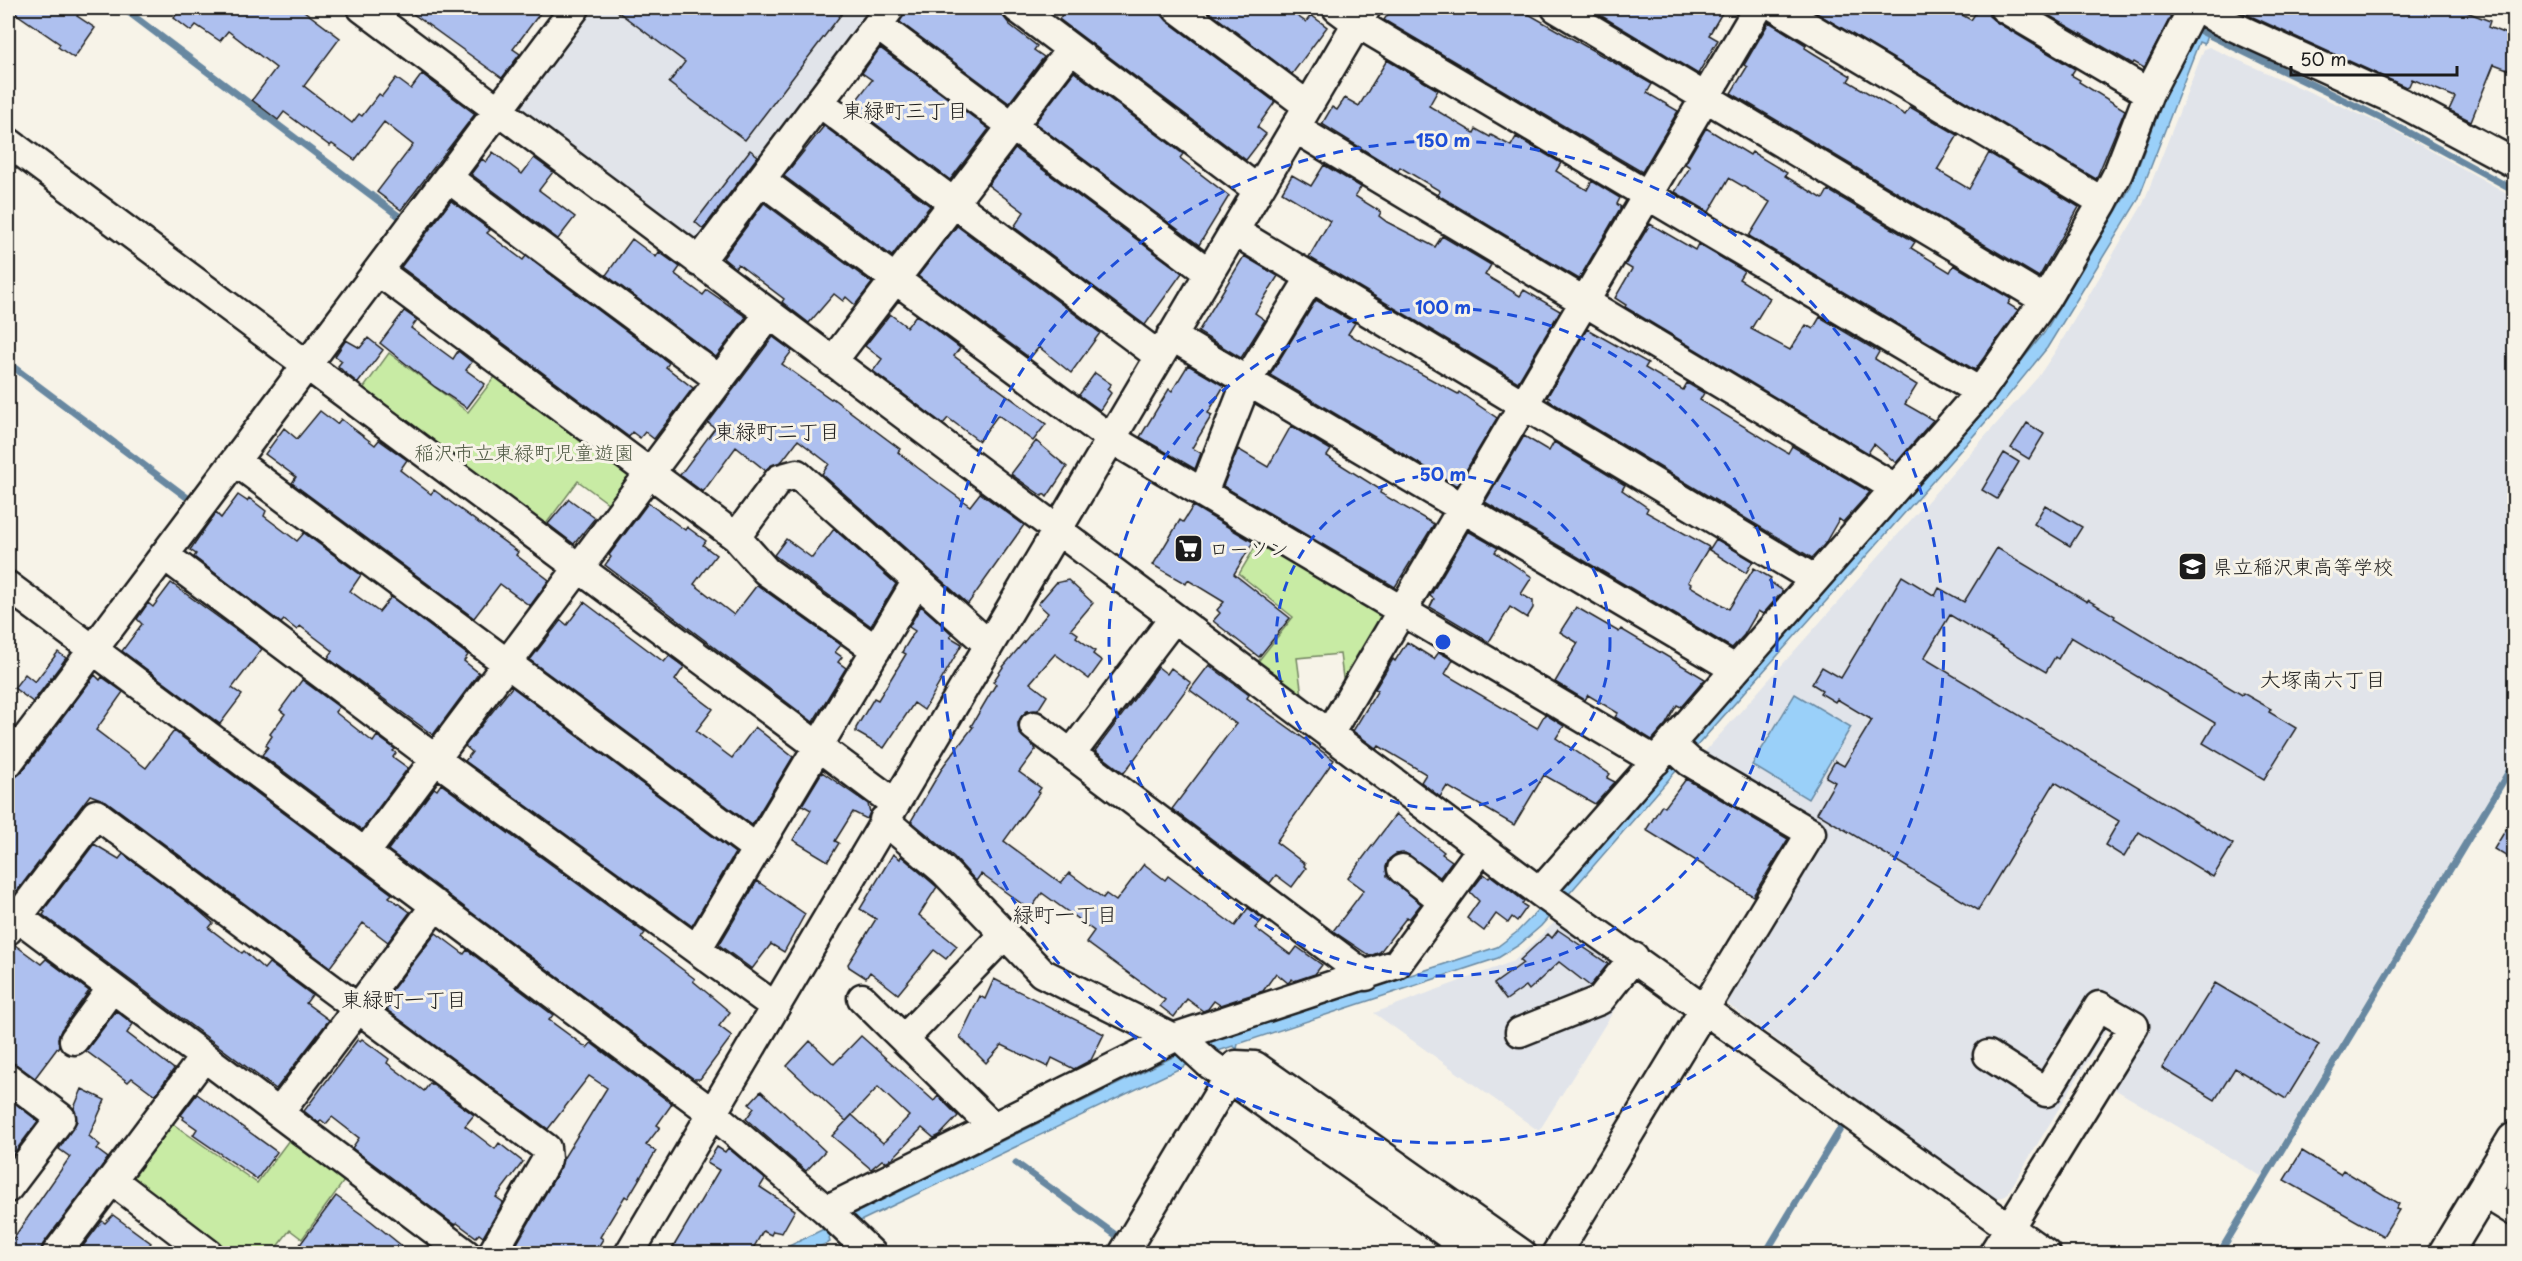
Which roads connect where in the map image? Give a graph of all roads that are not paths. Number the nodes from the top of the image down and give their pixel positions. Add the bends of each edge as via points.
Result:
1 (362, 8) edge
2 (575, 8) edge
3 (1017, 8) edge
4 (1177, 8) edge
5 (1556, 8) edge
6 (1758, 8) edge
7 (1777, 8) edge
8 (2004, 8) edge
9 (2202, 10) edge
10 (1354, 12) edge
11 (884, 16) edge
12 (1071, 49) junction
13 (2149, 93) junction
14 (1705, 97) junction
15 (819, 102) junction
16 (499, 111) junction
17 (1302, 117) junction
18 (1012, 126) junction
19 (8, 142) edge
20 (2512, 159) edge
21 (448, 178) junction
22 (761, 180) junction
23 (1258, 190) junction
24 (1648, 194) junction
25 (954, 202) junction
26 (2103, 202) junction
27 (1234, 231) junction
28 (699, 262) junction
29 (378, 271) junction
30 (1209, 273) junction
31 (1311, 277) junction
32 (895, 280) junction
33 (2046, 300) junction
34 (1584, 302) junction
35 (769, 314) junction
36 (1165, 346) junction
37 (832, 362) junction
38 (308, 365) junction
39 (720, 380) junction
40 (1247, 381) junction
41 (1980, 392) junction
42 (1523, 405) junction
43 (1110, 438) junction
44 (235, 461) junction
45 (650, 473) junction
46 (1894, 488) junction
47 (1203, 493) junction
48 (1462, 508) junction
49 (1056, 530) junction
50 (736, 537) junction
51 (164, 555) junction
52 (579, 568) junction
53 (1814, 579) junction
54 (917, 581) junction
55 (8, 586) edge
56 (1402, 611) junction
57 (1174, 618) junction
58 (988, 644) junction
59 (93, 650) junction
60 (876, 650) junction
61 (507, 663) junction
62 (1735, 669) junction
63 (1034, 726) dead end
64 (1329, 734) junction
65 (819, 747) junction
66 (1071, 754) junction
67 (1673, 754) junction
68 (435, 759) junction
69 (8, 763) edge
70 (889, 812) junction
71 (1482, 848) junction
72 (757, 849) junction
73 (365, 853) junction
74 (1402, 869) dead end
75 (1551, 899) junction
76 (1444, 901) junction
77 (436, 905) junction
78 (13, 924) edge
79 (1004, 934) junction
80 (697, 950) junction
81 (1634, 957) junction
82 (1366, 976) junction
83 (112, 988) junction
84 (862, 998) dead end
85 (774, 1006) junction
86 (1704, 1007) junction
87 (358, 1009) junction
88 (1520, 1032) dead end
89 (904, 1039) junction
90 (74, 1040) dead end
91 (1195, 1052) junction
92 (1988, 1055) dead end
93 (204, 1057) junction
94 (8, 1078) edge
95 (711, 1112) junction
96 (279, 1113) junction
97 (992, 1126) junction
98 (2514, 1140) edge
99 (112, 1180) junction
100 (8, 1188) edge
101 (2483, 1192) junction
102 (2514, 1211) edge
103 (837, 1220) junction
104 (2009, 1227) junction
105 (56, 1254) edge
106 (209, 1254) edge
107 (466, 1254) edge
108 (492, 1254) edge
109 (629, 1254) edge
110 (872, 1254) edge
111 (1123, 1254) edge
112 (1476, 1254) edge
113 (1522, 1254) edge
114 (1556, 1254) edge
115 (1993, 1254) edge
116 (2046, 1254) edge
117 (2445, 1254) edge

1 - 16 street
2 - 16 street
3 - 12 street
4 - 17 street
5 - 14 street
6 - 14 street
7 - 26 street
8 - 13 street
9 - 13 street
9 - 20 street
10 - 17 street
10 - 24 street
11 - 15 street
11 - 18 street
12 - 18 street
12 - 23 street
13 - 26 street
14 - 24 street
14 - 33 street
15 - 22 street
15 - 25 street
16 - 21 street
16 - 28 street
17 - 23 street
17 - 34 street
18 - 25 street
18 - 30 street
19 - 38 street
21 - 29 street
21 - 39 street
22 - 28 street
22 - 32 street
23 - 27 street
24 - 34 street
24 - 41 street
25 - 32 street
25 - 36 street
26 - 33 street
27 - 30 street
27 - 31 street
28 - 35 street
29 - 38 street
29 - 45 street
30 - 36 street
31 - 40 street
31 - 42 street
32 - 37 street
32 - 43 street
33 - 41 street
34 - 42 street
34 - 46 street
35 - 37 street
35 - 39 street
36 - 40 street
36 - 43 street
37 - 49 street
38 - 44 street
38 - 52 street
39 - 45 street
40 - 47 street
40 - 48 street
41 - 46 street
42 - 48 street
42 - 53 street
43 - 47 street
43 - 49 street
44 - 51 street
44 - 61 street
45 - 50 street
45 - 52 street
46 - 53 street
47 - 56 street
48 - 56 street
48 - 62 street
49 - 57 street
49 - 58 street
50 - 54 street via 779,479 797,474
50 - 60 street via 766,571
51 - 59 street
51 - 68 street
52 - 61 street
52 - 65 street
53 - 62 street
54 - 58 street
54 - 60 street
55 - 59 street
56 - 64 street
56 - 67 street
57 - 64 street
57 - 66 street
58 - 70 street
59 - 69 street
59 - 73 street
60 - 65 street
61 - 68 street
61 - 72 street
62 - 67 street
63 - 66 street
64 - 71 street
65 - 70 street
65 - 72 street
66 - 82 street
67 - 75 street
67 - 86 street via 1811,833
68 - 73 street
68 - 80 street
70 - 79 street
70 - 85 street
71 - 75 street
71 - 76 street
72 - 80 street
73 - 77 street
74 - 76 street
75 - 81 street
76 - 82 street via 1397,964
77 - 87 street
77 - 95 street
78 - 83 street
78 - 87 street via 96,814
79 - 89 street
79 - 91 street via 1042,973
80 - 85 street
81 - 86 street
81 - 88 street via 1600,1000
82 - 91 street
83 - 90 street
83 - 93 street
84 - 89 street
85 - 95 street
86 - 104 street
86 - 114 street
87 - 96 street
87 - 108 street via 546,1148 547,1160
89 - 97 street
91 - 97 street
91 - 111 street
91 - 112 street
91 - 113 street via 1236,1065 1255,1066
92 - 104 street via 2046,1092 2099,1006 2134,1026
93 - 96 street
93 - 99 street
94 - 100 street via 61,1118
95 - 103 street
95 - 109 street
96 - 107 street
97 - 103 street
98 - 101 main road
99 - 105 street
99 - 106 street
101 - 102 street
101 - 117 main road
103 - 110 street
104 - 115 street
104 - 116 street

